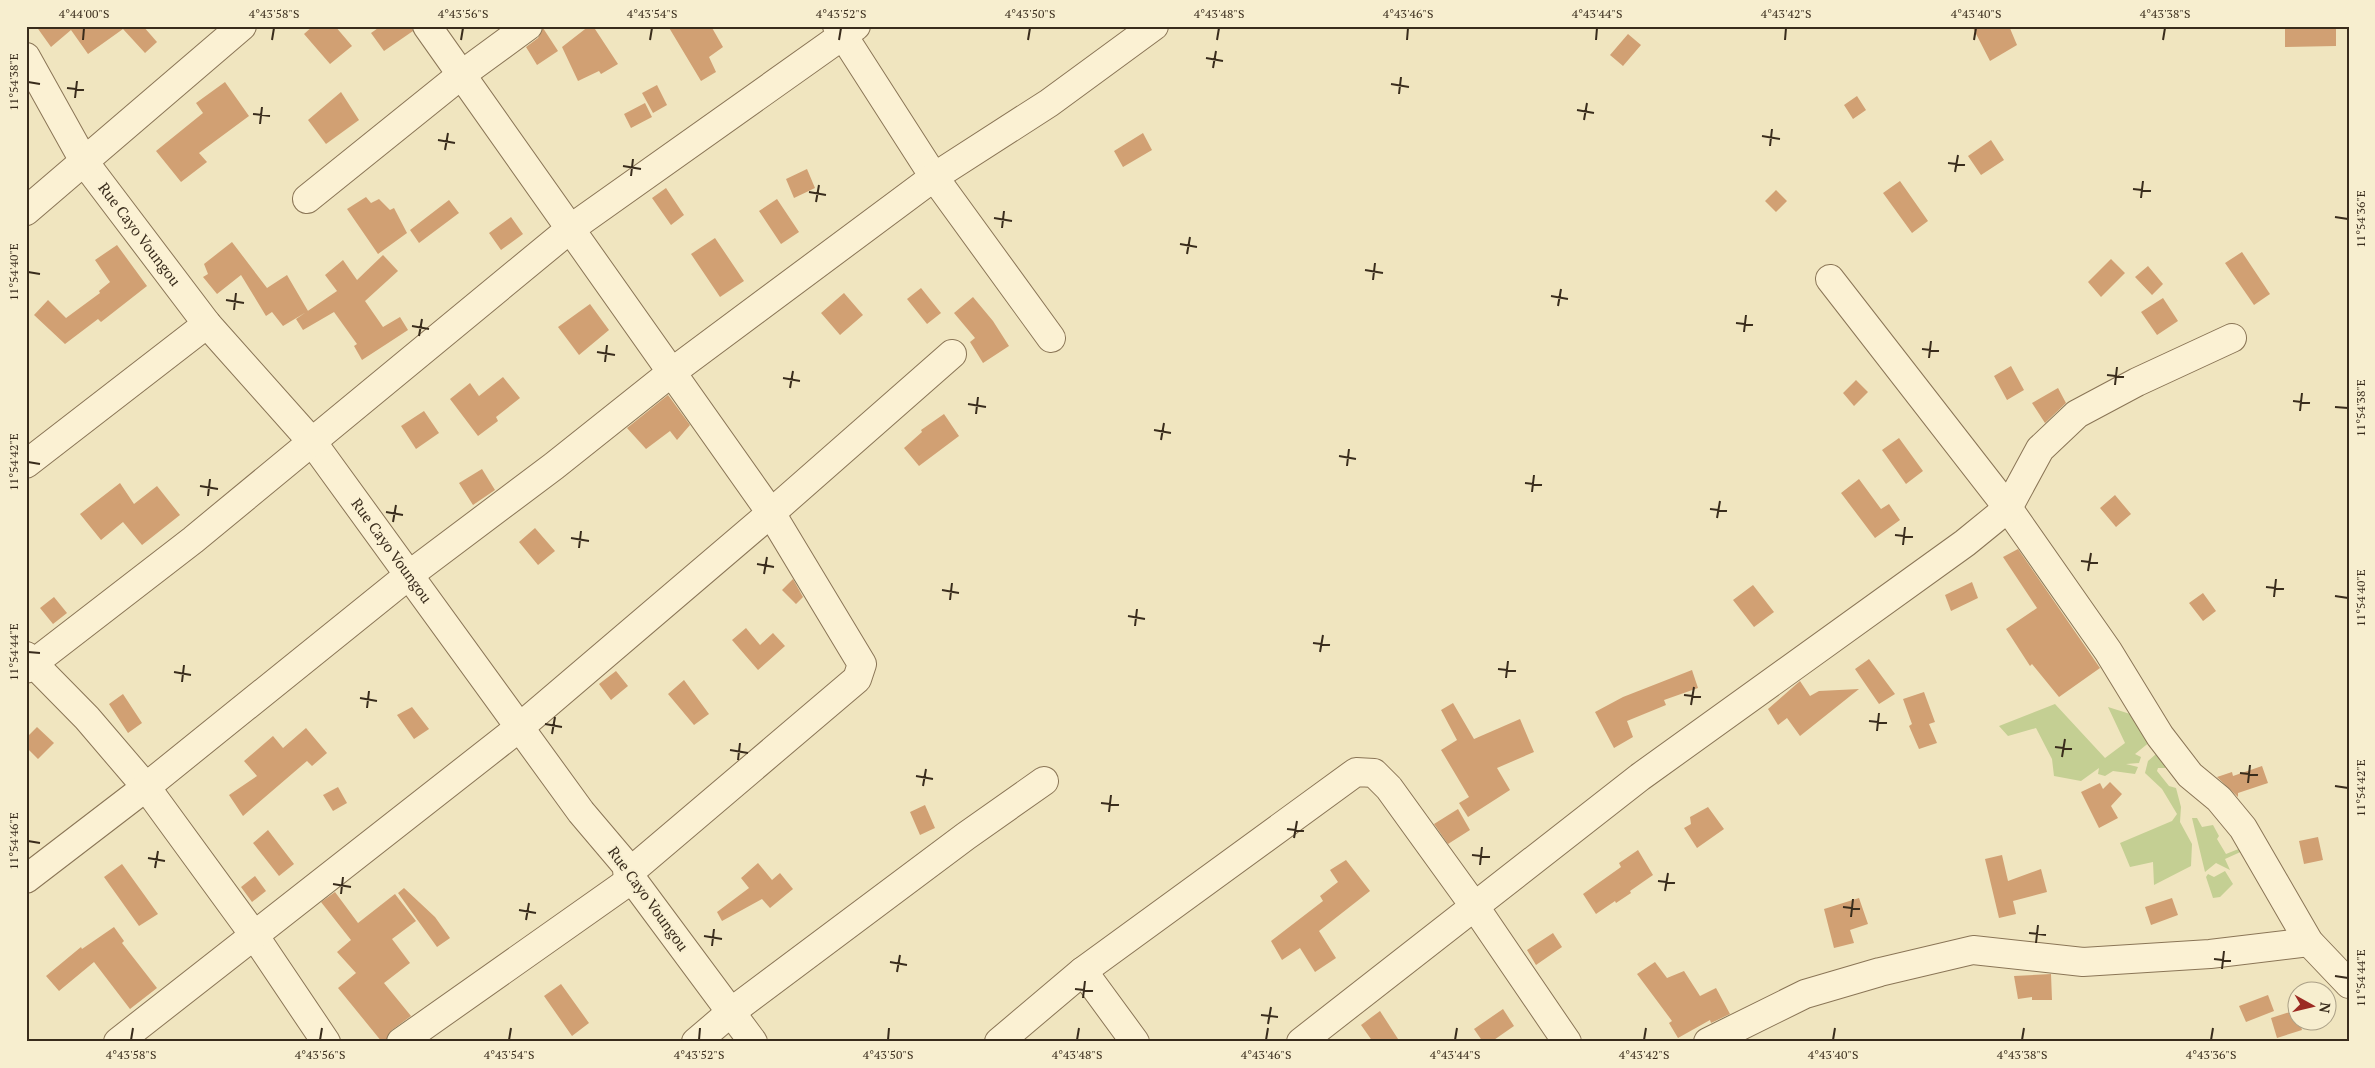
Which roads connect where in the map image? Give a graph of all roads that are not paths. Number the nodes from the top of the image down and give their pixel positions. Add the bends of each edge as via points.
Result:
1 (242, 26) edge
2 (427, 26) edge
3 (528, 26) edge
4 (1154, 26) edge
5 (845, 30) edge
6 (26, 58) edge
7 (461, 75) junction
8 (85, 163) junction
9 (934, 178) junction
10 (307, 199) dead end
11 (26, 211) edge
12 (570, 228) junction
13 (1830, 279) dead end
14 (207, 324) junction
15 (1051, 338) dead end
16 (2232, 338) dead end
17 (952, 354) dead end
18 (672, 372) junction
19 (312, 443) junction
20 (26, 464) edge
21 (2008, 508) junction
22 (771, 513) junction
23 (409, 575) junction
24 (28, 663) edge
25 (520, 728) junction
26 (1044, 781) dead end
27 (146, 787) junction
28 (632, 875) junction
29 (26, 879) edge
30 (1475, 907) junction
31 (254, 935) junction
32 (2309, 942) junction
33 (1084, 971) junction
34 (2349, 984) edge
35 (731, 1012) junction
36 (118, 1042) edge
37 (326, 1042) edge
38 (401, 1042) edge
39 (696, 1042) edge
40 (753, 1042) edge
41 (999, 1042) edge
42 (1134, 1042) edge
43 (1301, 1042) edge
44 (1567, 1042) edge
45 (1708, 1042) edge

1 - 8 street
2 - 7 street
3 - 7 street
4 - 9 street via 1049,102
5 - 9 street
5 - 12 street
6 - 8 street, Rue Cayo Voungou
7 - 10 street
7 - 12 street
8 - 11 street
8 - 14 street, Rue Cayo Voungou
9 - 15 street
9 - 18 street
12 - 18 street
12 - 19 street
13 - 21 street
14 - 19 street, Rue Cayo Voungou
14 - 20 street
16 - 21 street via 2077,414 2040,449
17 - 22 street
18 - 22 street
18 - 23 street
19 - 23 street, Rue Cayo Voungou
19 - 24 street
21 - 30 street via 1965,543 1640,777
21 - 32 street via 2108,651 2160,736 2190,775 2219,799 2242,828
22 - 25 street
22 - 28 street via 862,664 857,679
23 - 25 street, Rue Cayo Voungou
23 - 27 street
24 - 27 street via 87,718
25 - 28 street, Rue Cayo Voungou
25 - 31 street
26 - 35 street
27 - 29 street
27 - 31 street
28 - 35 street, Rue Cayo Voungou
28 - 38 street
30 - 33 street via 1389,788 1374,773 1356,772
30 - 43 street
30 - 44 street
31 - 36 street
31 - 37 street
32 - 34 street
32 - 45 street via 2210,954 2083,962 1973,950 1805,994
33 - 41 street
33 - 42 street
35 - 39 street
35 - 40 street, Rue Cayo Voungou

